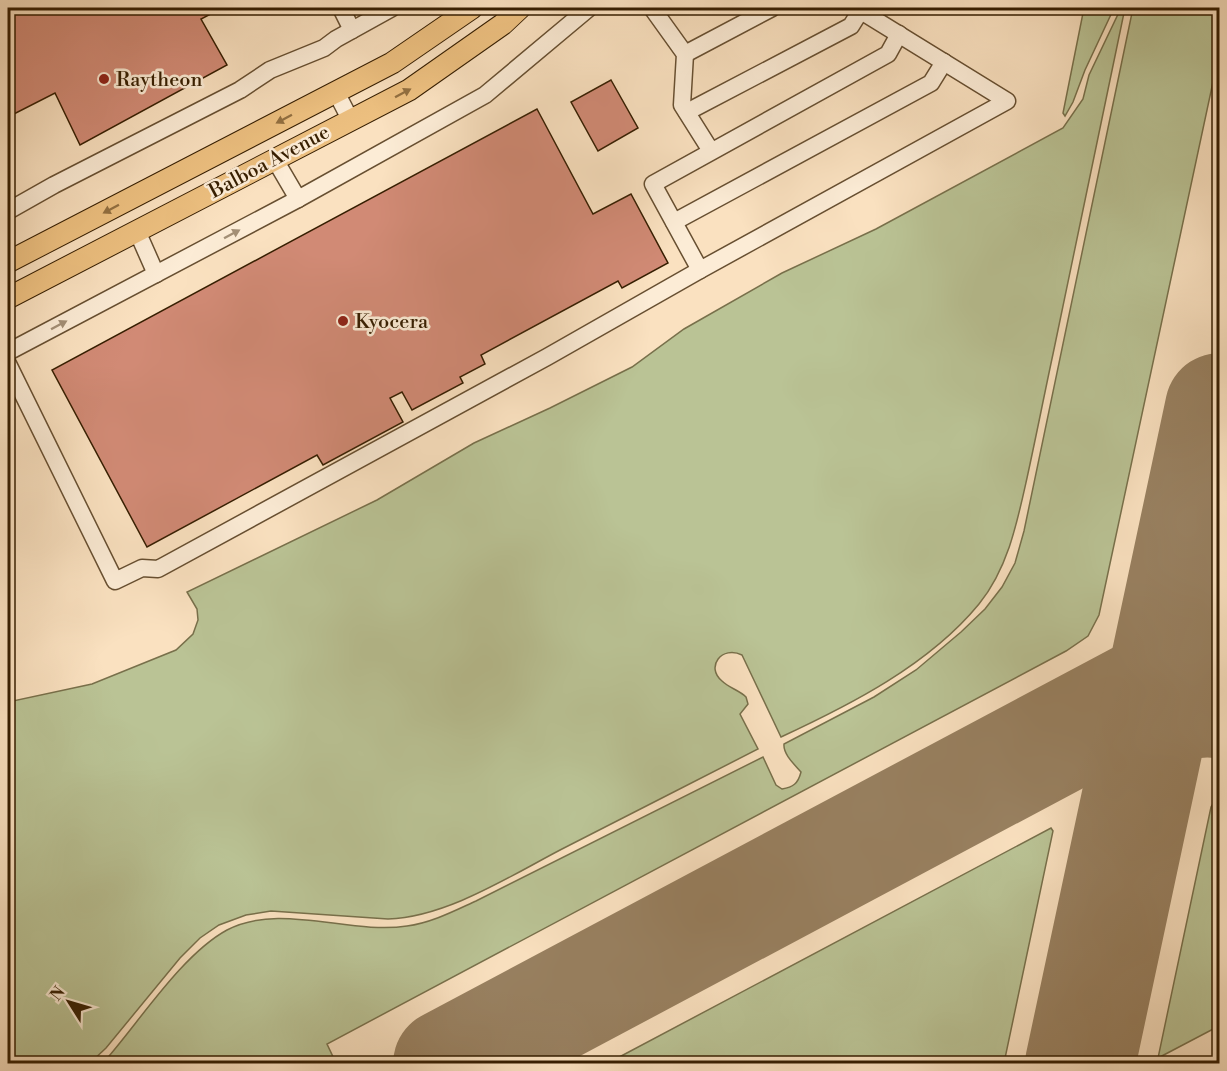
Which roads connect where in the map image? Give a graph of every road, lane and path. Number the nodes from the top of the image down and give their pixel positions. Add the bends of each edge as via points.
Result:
1 (341, 8) edge
2 (392, 8) edge
3 (472, 8) edge
4 (520, 8) edge
5 (589, 8) edge
6 (772, 8) edge
7 (859, 9) edge
8 (659, 10) edge
9 (352, 30) junction
10 (899, 34) junction
11 (685, 54) junction
12 (944, 62) junction
13 (336, 92) junction
14 (687, 112) junction
15 (350, 119) junction
16 (711, 151) junction
17 (274, 158) junction
18 (298, 200) junction
19 (8, 211) edge
20 (674, 222) junction
21 (136, 231) junction
22 (8, 262) edge
23 (700, 270) junction
24 (156, 274) junction
25 (8, 298) edge
26 (8, 352) edge
27 (8, 364) edge

1 - 9 lane
2 - 9 lane
3 - 13 main road, Balboa Avenue via 392,63
15 -> 4 main road, Balboa Avenue via 409,90
5 - 18 lane via 485,94
6 - 11 lane
7 - 10 lane
7 - 14 lane via 851,26
8 - 11 lane
9 - 19 lane
10 - 12 lane
10 - 16 lane via 888,54
11 - 14 lane via 682,105
12 - 20 lane via 931,83
12 - 23 lane via 1007,101
13 - 15 lane
13 -> 22 main road, Balboa Avenue
14 - 16 lane
15 - 17 main road, Balboa Avenue
16 - 20 lane via 653,184
17 - 18 lane
17 - 21 main road, Balboa Avenue
24 -> 18 lane
20 - 23 lane
21 - 24 lane
21 - 25 main road, Balboa Avenue
23 - 27 lane via 158,569 142,568 115,581
26 -> 24 lane

